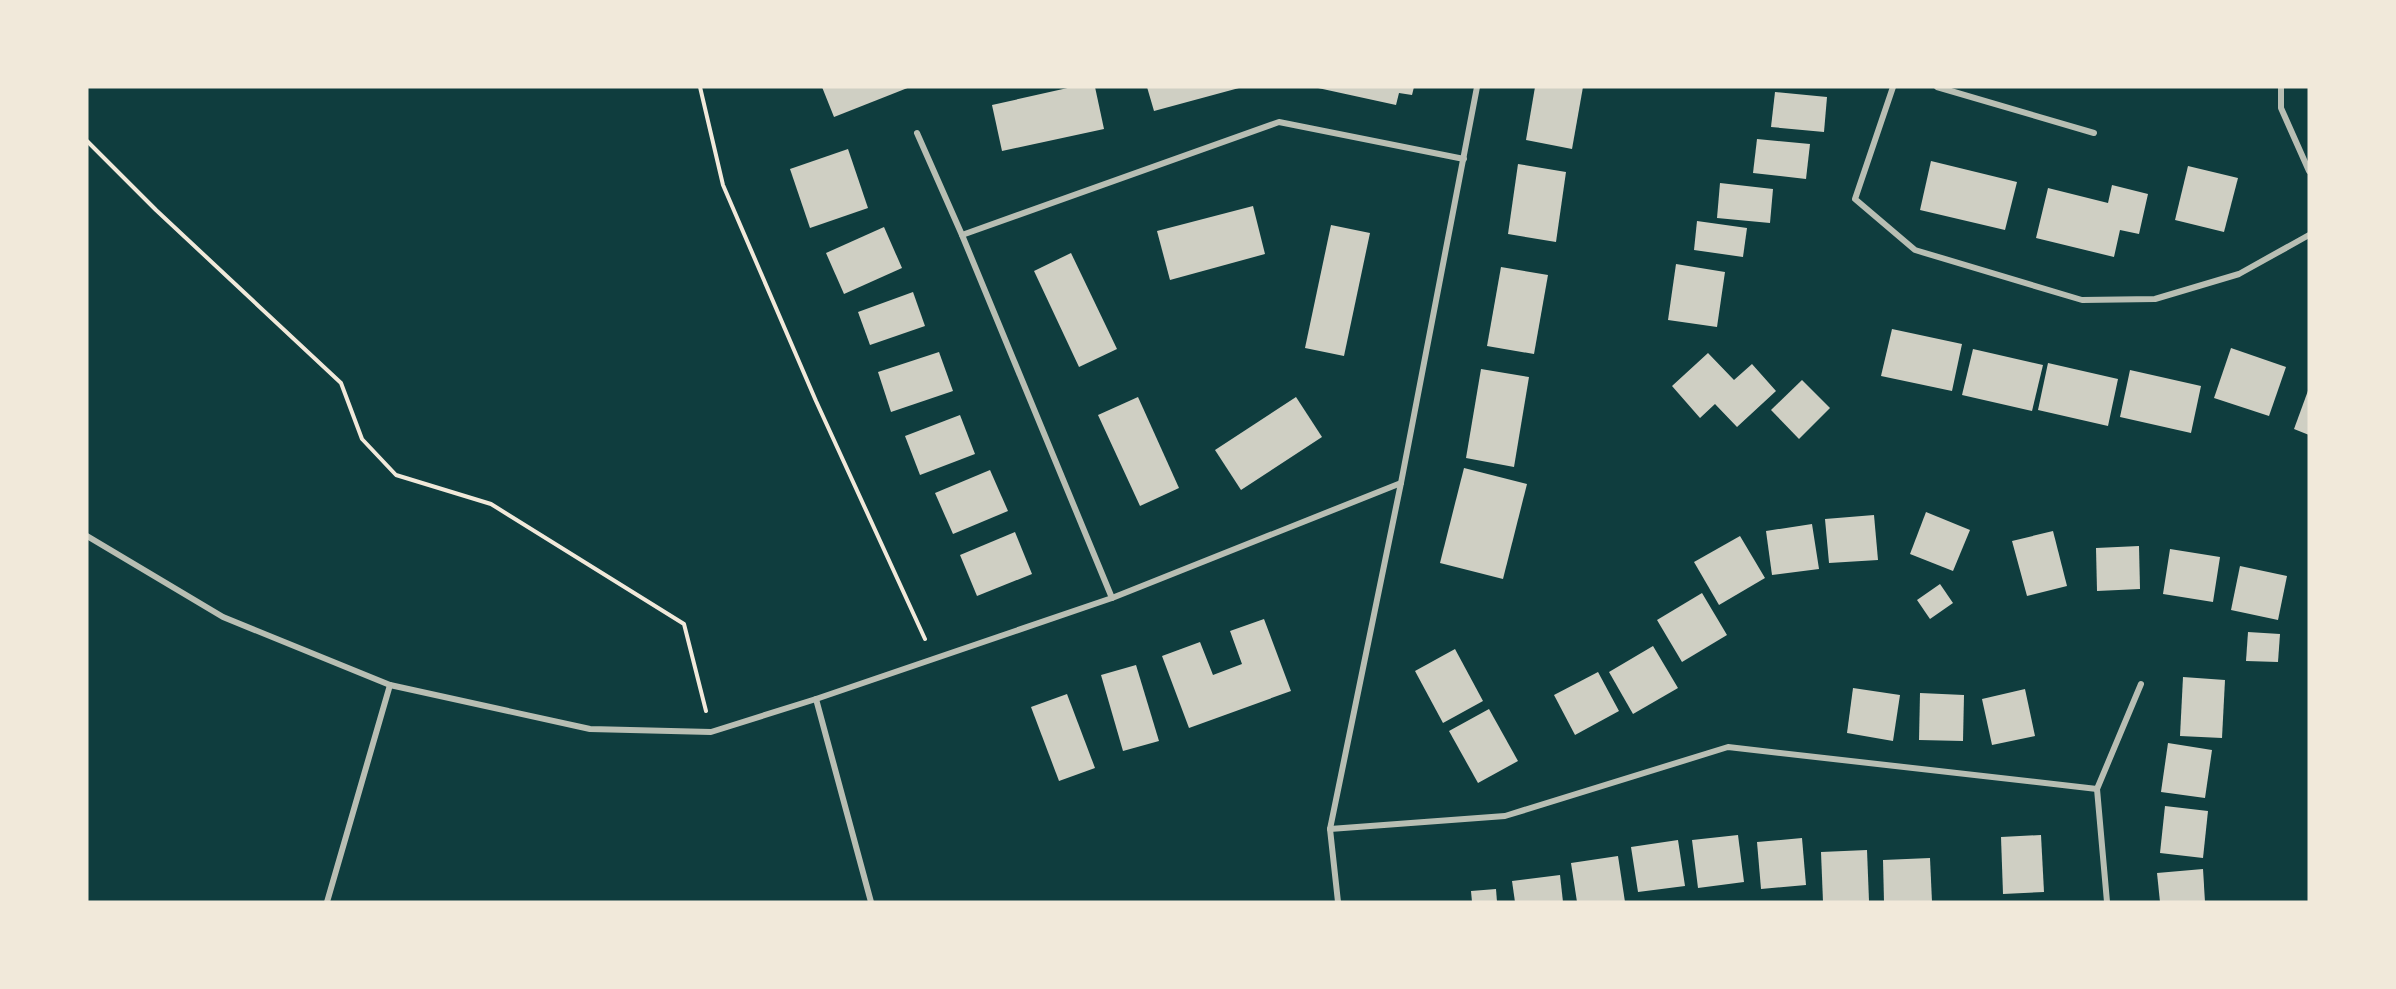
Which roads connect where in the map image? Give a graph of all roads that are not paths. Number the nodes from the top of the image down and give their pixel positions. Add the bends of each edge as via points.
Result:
1 (1477, 87) edge
2 (1893, 87) edge
3 (1937, 87) edge
4 (2281, 87) edge
5 (917, 133) dead end
6 (2094, 133) dead end
7 (1464, 159) junction
8 (2309, 171) edge
9 (962, 235) junction
10 (2309, 235) edge
11 (1401, 483) junction
12 (87, 536) edge
13 (1112, 598) junction
14 (2141, 684) dead end
15 (390, 686) junction
16 (816, 699) junction
17 (2097, 789) junction
18 (1330, 829) junction
19 (327, 902) edge
20 (871, 902) edge
21 (1338, 902) edge
22 (2107, 902) edge

1 - 7 street
2 - 10 street via 1855,199 1915,250 2082,300 2155,299 2239,274
3 - 6 street
4 - 8 street via 2281,108
5 - 9 street
7 - 9 street via 1279,122
7 - 11 street
9 - 13 street
11 - 13 street
11 - 18 street
12 - 15 street via 223,617
13 - 16 street
14 - 17 street
15 - 16 street via 590,729 711,732
15 - 19 street
16 - 20 street
17 - 18 street via 1728,747 1505,816
17 - 22 street
18 - 21 street

